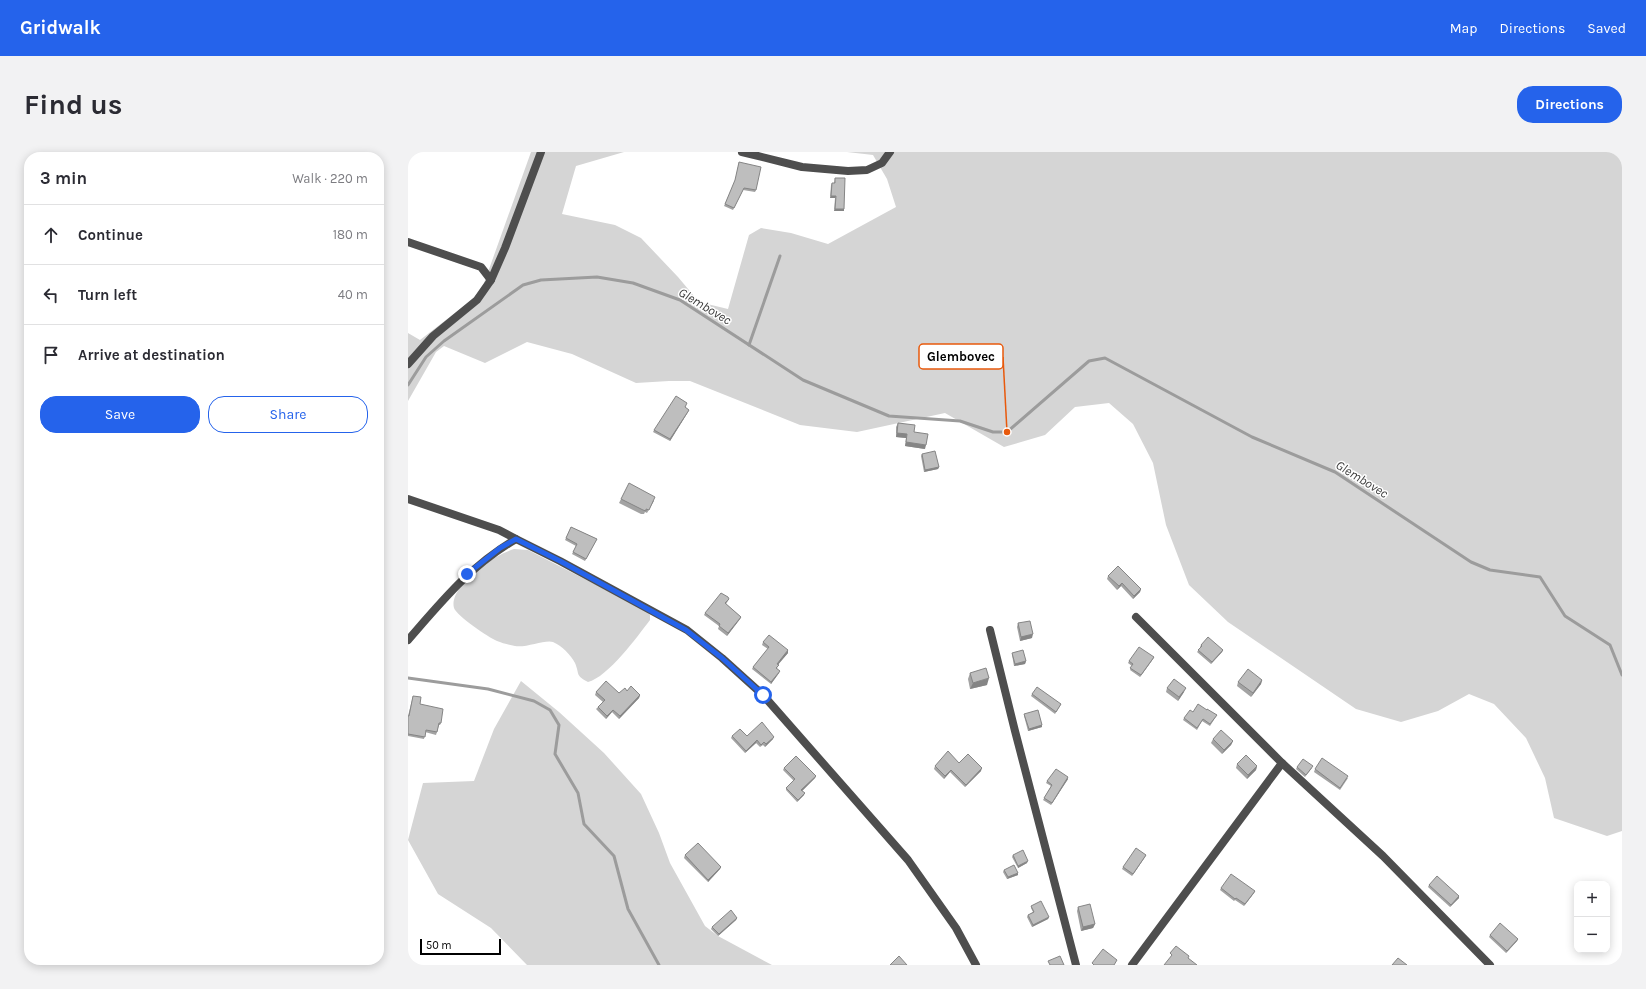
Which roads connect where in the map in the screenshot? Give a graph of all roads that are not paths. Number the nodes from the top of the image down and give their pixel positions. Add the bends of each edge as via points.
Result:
1 (541, 152) edge
2 (742, 152) edge
3 (890, 152) edge
4 (408, 242) edge
5 (490, 280) junction
6 (408, 364) edge
7 (408, 499) edge
8 (516, 539) junction
9 (1136, 617) dead end
10 (990, 630) dead end
11 (408, 640) edge
12 (1282, 763) junction
13 (976, 965) edge
14 (1076, 965) edge
15 (1132, 965) edge
16 (1490, 965) edge

1 - 5 street via 505,248
2 - 3 street via 802,167 848,171 867,170 882,163
4 - 5 street via 481,267
5 - 6 street via 477,300 433,336
7 - 8 street via 499,530
8 - 11 street via 467,574
8 - 13 street via 686,630 763,695 908,860 956,928
9 - 12 street
10 - 14 street
12 - 15 street
12 - 16 street via 1384,856

